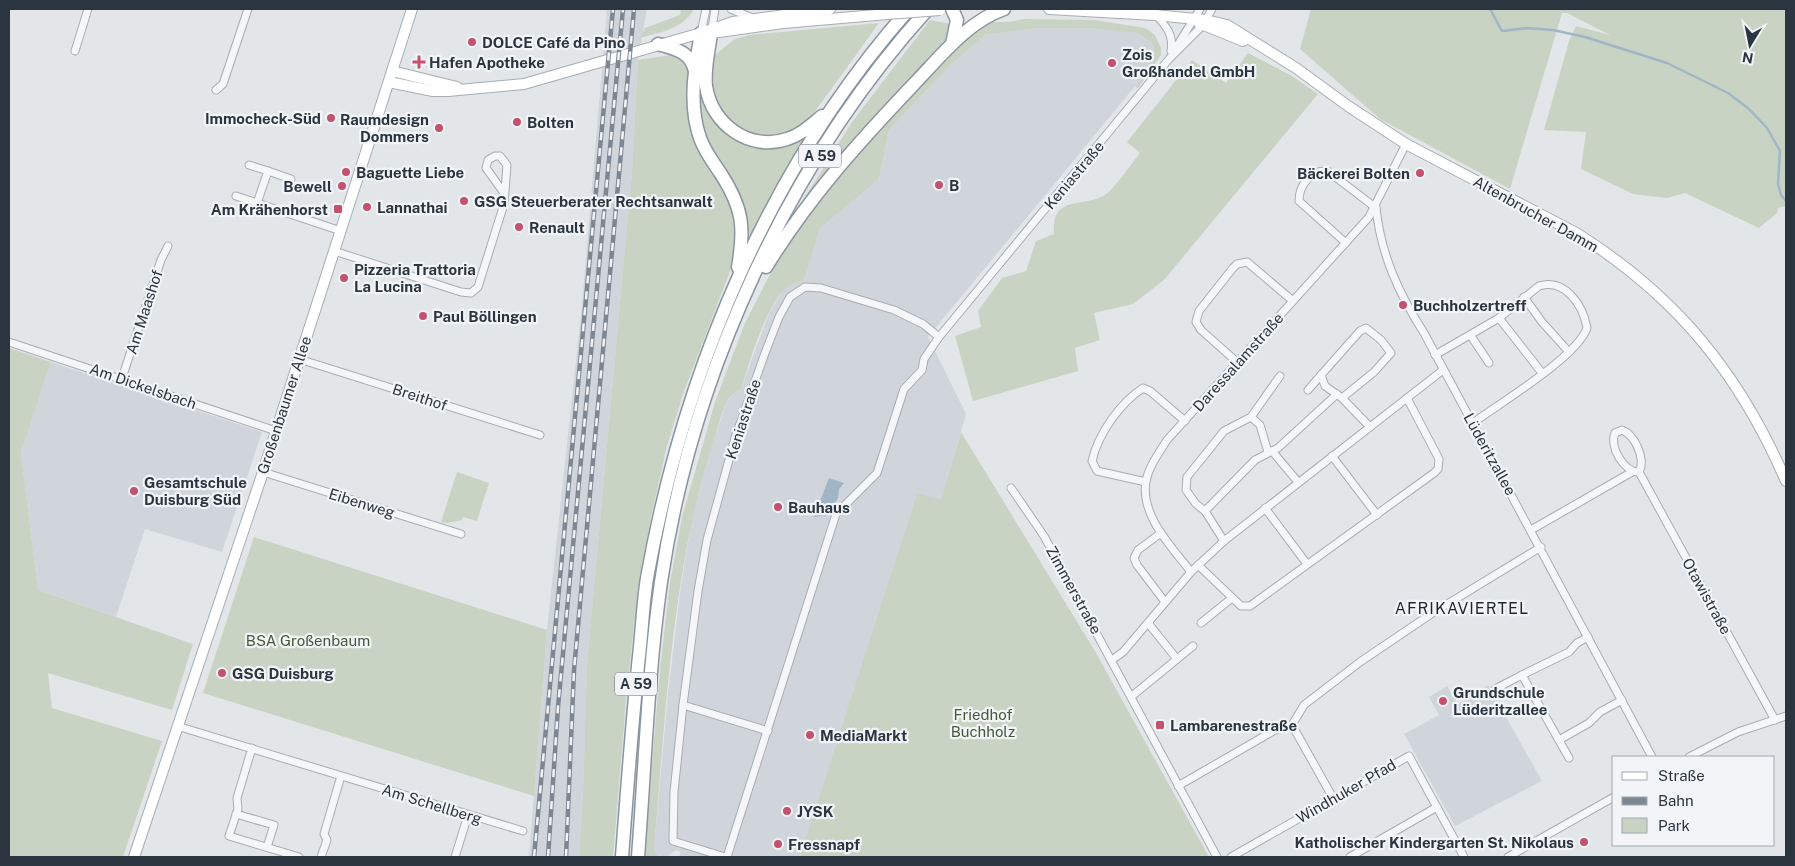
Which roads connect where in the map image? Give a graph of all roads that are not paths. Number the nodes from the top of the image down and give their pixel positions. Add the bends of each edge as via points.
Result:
1 (88, 9) edge
2 (248, 9) edge
3 (412, 9) edge
4 (706, 9) edge
5 (715, 9) edge
6 (731, 9) edge
7 (830, 9) edge
8 (909, 9) edge
9 (941, 9) edge
10 (1004, 9) edge
11 (1049, 9) edge
12 (1200, 9) edge
13 (1212, 9) edge
14 (1156, 15) junction
15 (753, 18) junction
16 (1193, 19) junction
17 (1204, 23) junction
18 (708, 31) junction
19 (658, 44) junction
20 (952, 44) junction
21 (74, 51) dead end
22 (1169, 59) junction
23 (392, 71) junction
24 (695, 72) junction
25 (389, 82) junction
26 (465, 89) junction
27 (216, 90) dead end
28 (830, 110) junction
29 (1406, 144) junction
30 (249, 165) dead end
31 (268, 171) junction
32 (291, 179) dead end
33 (504, 193) junction
34 (236, 196) dead end
35 (257, 203) junction
36 (1376, 208) junction
37 (341, 231) junction
38 (1346, 243) junction
39 (168, 246) dead end
40 (334, 251) junction
41 (734, 286) junction
42 (1524, 297) junction
43 (1292, 301) junction
44 (735, 318) junction
45 (1499, 318) junction
46 (1471, 336) junction
47 (939, 337) junction
48 (9, 342) edge
49 (1569, 352) junction
50 (1435, 355) junction
51 (299, 359) junction
52 (1237, 362) junction
53 (1488, 363) dead end
54 (1443, 370) junction
55 (1542, 373) junction
56 (1321, 375) junction
57 (1280, 376) dead end
58 (122, 378) junction
59 (1308, 390) dead end
60 (1339, 396) junction
61 (1407, 398) junction
62 (1250, 417) junction
63 (1185, 421) junction
64 (1473, 423) junction
65 (1370, 427) junction
66 (276, 431) junction
67 (540, 436) dead end
68 (1270, 452) junction
69 (1332, 456) junction
70 (263, 472) junction
71 (1636, 472) junction
72 (1786, 481) edge
73 (1146, 482) junction
74 (1298, 482) junction
75 (1011, 488) dead end
76 (1265, 508) junction
77 (1205, 511) junction
78 (1376, 515) junction
79 (1531, 530) junction
80 (1161, 533) junction
81 (461, 534) dead end
82 (1224, 541) junction
83 (1540, 547) junction
84 (1307, 564) junction
85 (1198, 565) junction
86 (1191, 572) junction
87 (1232, 598) junction
88 (1165, 602) junction
89 (1148, 623) junction
90 (1201, 623) dead end
91 (1588, 637) junction
92 (1193, 646) dead end
93 (1177, 659) junction
94 (1112, 660) junction
95 (1522, 675) junction
96 (1495, 689) dead end
97 (1132, 696) junction
98 (1622, 700) junction
99 (683, 705) junction
100 (1786, 716) edge
101 (1775, 720) junction
102 (1292, 725) junction
103 (177, 726) junction
104 (768, 731) junction
105 (1559, 740) junction
106 (252, 748) junction
107 (1651, 756) edge
108 (1691, 756) edge
109 (1569, 758) dead end
110 (341, 776) junction
111 (1178, 786) junction
112 (1333, 798) junction
113 (1612, 799) edge
114 (1437, 807) junction
115 (236, 814) junction
116 (468, 814) junction
117 (523, 831) dead end
118 (267, 847) junction
119 (134, 857) edge
120 (300, 857) edge
121 (321, 857) edge
122 (455, 857) edge
123 (622, 857) edge
124 (638, 857) edge
125 (726, 857) edge
126 (1217, 857) edge
127 (1231, 857) edge
128 (1350, 857) edge
129 (1464, 857) edge
130 (1508, 857) edge

1 - 21 street
2 - 27 street via 223,84
3 - 23 main road, Großenbaumer Allee
4 - 18 street
5 - 18 street
6 - 15 street
7 - 15 main road
8 - 28 highway, A 59
9 - 18 main road, bridge
9 - 20 highway via 957,20
9 - 44 highway, A 59 via 907,32 850,109 808,174 762,259
10 - 20 highway via 981,20
11 - 14 main road, Altenbrucher Damm
12 - 16 street
13 - 17 street
14 - 16 main road, Altenbrucher Damm
14 - 22 street via 1170,33 1173,43
15 - 18 main road
16 - 17 main road, Altenbrucher Damm
16 - 22 street, Keniastraße
17 - 22 street, Keniastraße
17 - 29 main road, Altenbrucher Damm via 1227,25
18 - 19 main road
18 - 24 highway
18 - 28 highway via 706,85 710,103 717,116 733,132 757,141 786,140
19 - 24 highway via 685,53
19 - 26 main road via 524,84
20 - 44 highway via 811,198
22 - 47 street, Keniastraße
23 - 25 main road, Großenbaumer Allee
23 - 26 main road
24 - 41 highway via 694,108 699,136 706,153 736,198 742,220 743,235
25 - 26 main road via 433,91
25 - 37 main road, Großenbaumer Allee
28 - 41 highway, A 59 via 790,176
29 - 36 street
29 - 72 main road, Altenbrucher Damm via 1578,234 1645,282 1697,333 1721,363 1749,405
30 - 31 street
31 - 32 street
31 - 35 street
33 - 33 street via 507,165 500,156 495,156 488,160 486,168
33 - 40 street via 504,204 478,286 471,293
34 - 35 street
35 - 37 street
36 - 38 street, Daressalamstraße
36 - 38 street via 1328,172 1315,172 1300,188 1299,201
36 - 50 street, Lüderitzallee via 1384,250 1396,284
37 - 40 main road, Großenbaumer Allee
38 - 43 street, Daressalamstraße
39 - 58 street, Am Maashof
40 - 51 main road, Großenbaumer Allee
41 - 123 highway, A 59 via 692,396 663,504 647,580
42 - 45 street
42 - 49 street
42 - 49 street via 1547,283 1557,285 1576,299 1587,328 1580,342
43 - 52 street, Daressalamstraße
43 - 52 street via 1247,262 1233,268 1199,311 1196,322
44 - 124 highway, A 59 via 690,452 662,581
45 - 46 street
45 - 55 street
46 - 50 street
46 - 53 street
47 - 99 street, Keniastraße via 923,324 894,310 821,288 805,288 790,297 779,317 735,438 707,540
47 - 104 street, Keniastraße via 924,359 922,370 904,389 877,473 836,514
48 - 58 street, Am Dickelsbach
49 - 55 street
50 - 54 street, Lüderitzallee
51 - 66 main road, Großenbaumer Allee
51 - 67 street, Breithof
52 - 63 street, Daressalamstraße
54 - 61 street
54 - 64 street, Lüderitzallee
55 - 64 street
56 - 59 street
56 - 60 street via 1325,386
56 - 60 street via 1366,328 1389,348 1391,353 1374,372
57 - 62 street
58 - 66 street, Am Dickelsbach
60 - 65 street
60 - 68 street
61 - 65 street
61 - 78 street via 1440,464 1434,473
62 - 68 street via 1260,425
62 - 77 street via 1224,431 1187,477 1186,490
63 - 73 street, Daressalamstraße via 1155,458
63 - 73 street via 1143,388 1120,410 1100,438 1092,461 1096,471
64 - 79 street, Lüderitzallee
65 - 69 street
66 - 70 main road, Großenbaumer Allee
68 - 74 street
68 - 77 street via 1255,460
69 - 74 street
69 - 78 street
70 - 81 street, Eibenweg
70 - 103 main road, Großenbaumer Allee
71 - 71 street, Otawistraße via 1642,466 1642,460 1634,442 1627,432 1615,433 1612,438 1619,456 1627,469
71 - 79 street
71 - 101 street, Otawistraße
73 - 80 street, Daressalamstraße via 1150,509
74 - 76 street
75 - 94 street, Zimmerstraße via 1044,536
76 - 82 street
76 - 84 street
77 - 82 street
78 - 84 street
79 - 83 street, Lüderitzallee
80 - 86 street, Daressalamstraße
80 - 88 street via 1138,550 1134,558
82 - 85 street
83 - 91 street, Lüderitzallee
83 - 102 street via 1360,662 1298,711
84 - 87 street via 1250,606 1241,606
85 - 86 street
85 - 87 street
86 - 88 street
87 - 90 street
88 - 89 street
89 - 93 street
89 - 94 street
91 - 95 street via 1577,642 1569,652
91 - 98 street, Lüderitzallee
92 - 93 street
93 - 97 street
94 - 97 street, Zimmerstraße
95 - 96 street
95 - 105 street
97 - 111 street, Zimmerstraße
98 - 105 street
98 - 107 street, Lüderitzallee
99 - 104 street
99 - 125 street, Keniastraße via 674,792 673,841
100 - 101 street
101 - 108 street via 1738,732
102 - 111 street via 1275,730
102 - 112 street
103 - 106 street, Am Schellberg
103 - 119 main road, Großenbaumer Allee
104 - 125 street, Keniastraße
105 - 109 street
106 - 110 street, Am Schellberg
106 - 115 street via 237,798
110 - 116 street, Am Schellberg
110 - 121 street via 324,834 327,840
111 - 126 street, Zimmerstraße
112 - 114 street, Windhuker Pfad via 1409,756
112 - 127 street, Windhuker Pfad
113 - 130 street
114 - 128 street
114 - 129 street
115 - 118 street via 230,836
115 - 118 street via 274,825
116 - 117 street, Am Schellberg
116 - 122 street
118 - 120 street

